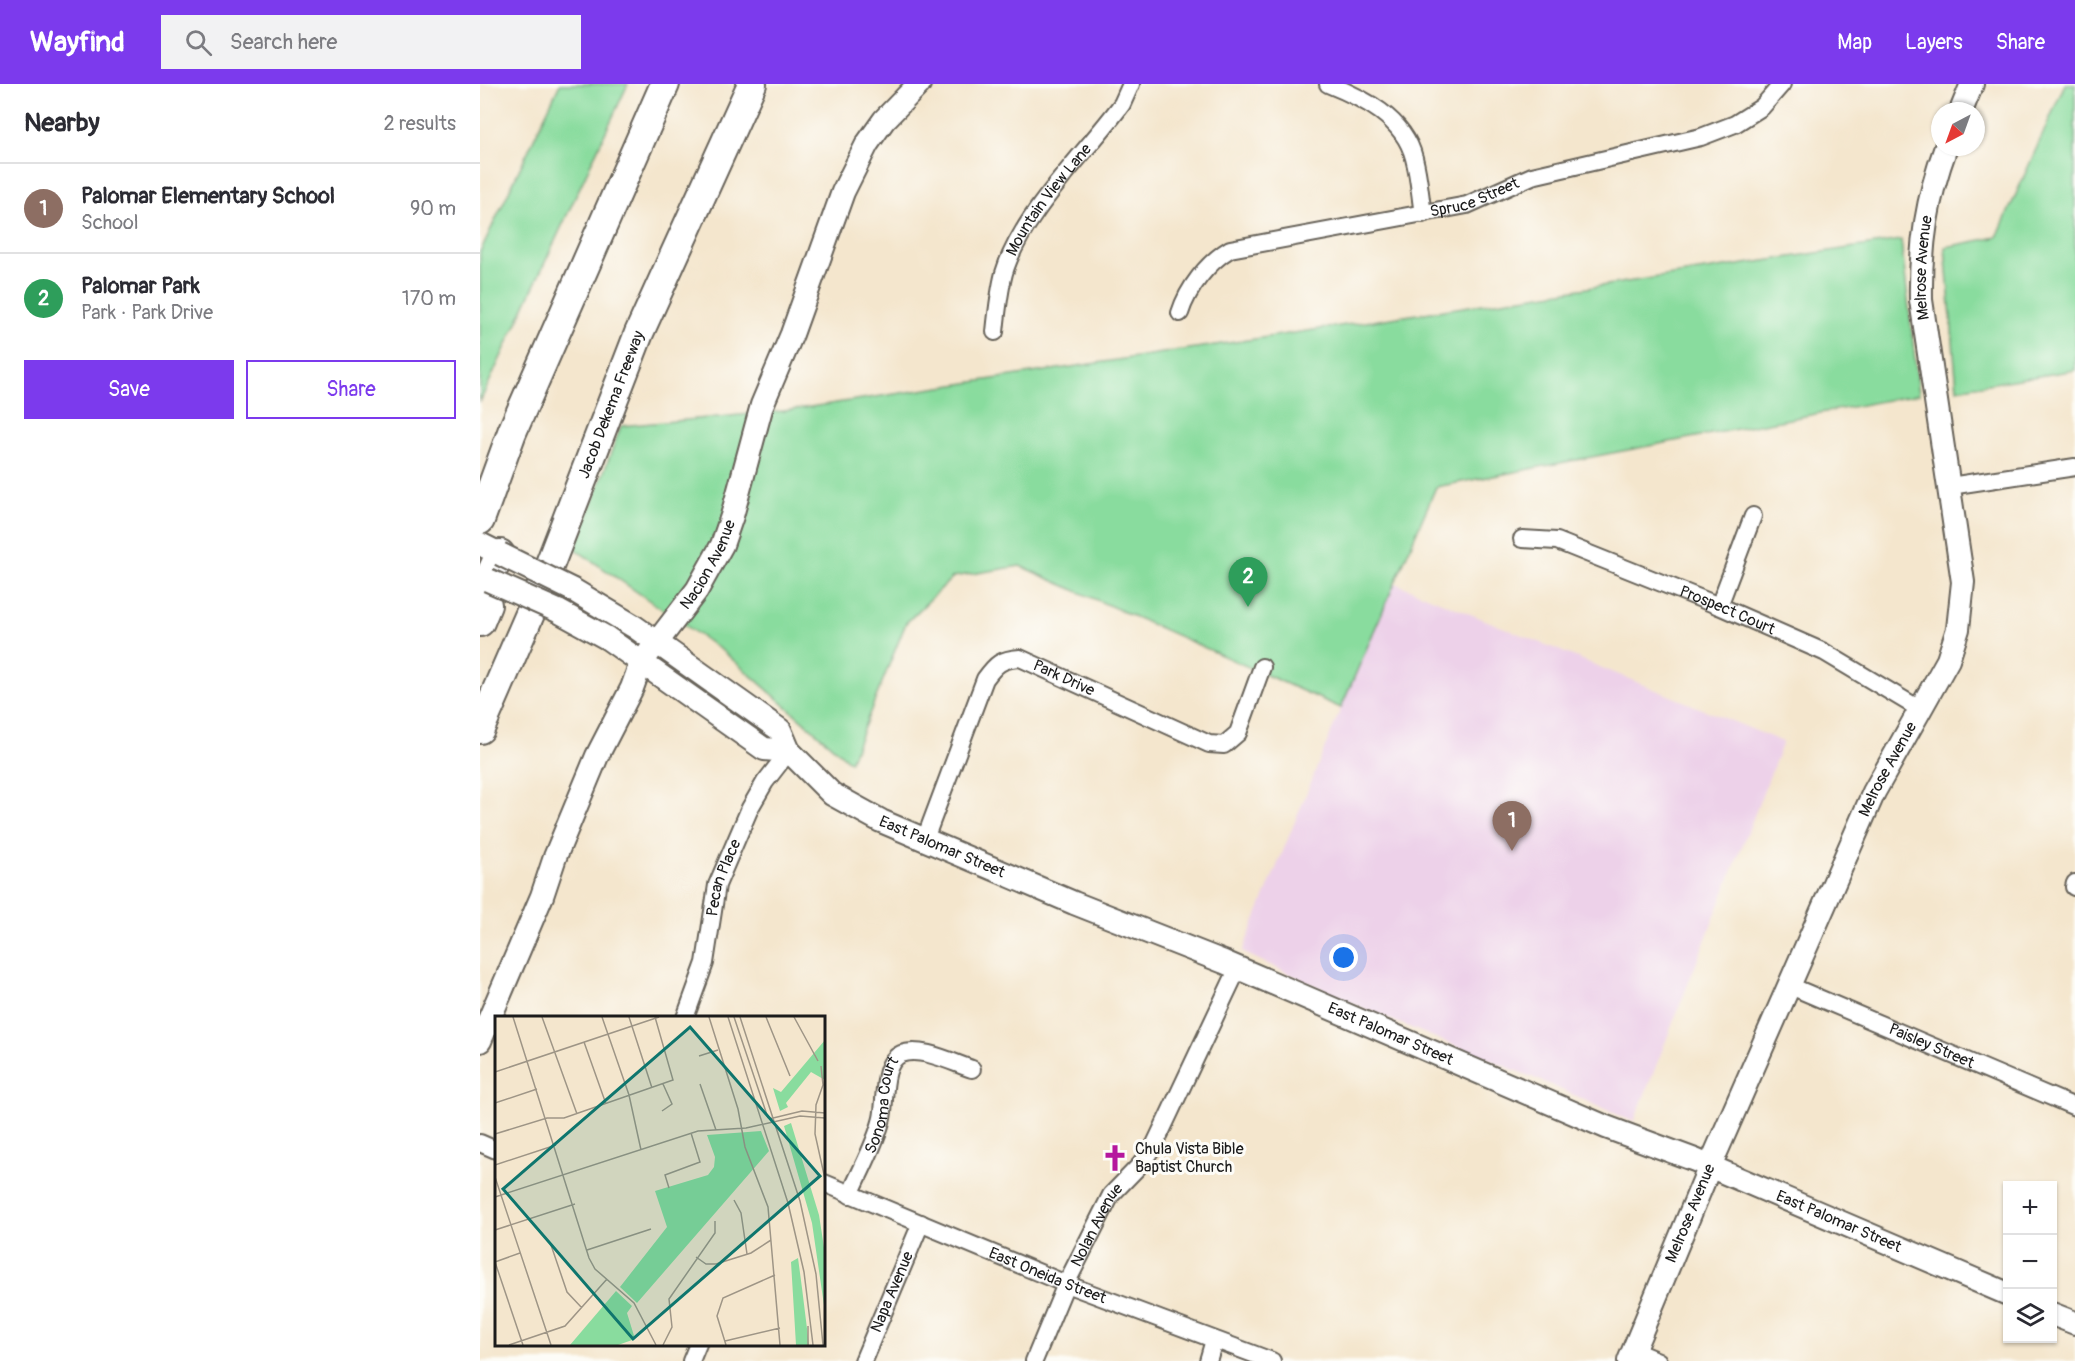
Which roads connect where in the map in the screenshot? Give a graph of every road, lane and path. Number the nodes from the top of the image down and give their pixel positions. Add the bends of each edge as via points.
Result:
1 (665, 84) edge
2 (752, 84) edge
3 (919, 84) edge
4 (1131, 84) edge
5 (1328, 84) edge
6 (1782, 84) edge
7 (1972, 84) edge
8 (1965, 102) edge
9 (1943, 156) edge
10 (1423, 214) junction
11 (1180, 313) dead end
12 (995, 332) dead end
13 (2075, 467) edge
14 (1950, 486) junction
15 (1754, 516) dead end
16 (480, 520) edge
17 (1522, 539) dead end
18 (490, 549) edge
19 (483, 584) edge
20 (1719, 606) junction
21 (480, 622) edge
22 (657, 643) junction
23 (641, 663) junction
24 (1262, 667) dead end
25 (1921, 710) junction
26 (480, 729) edge
27 (789, 752) junction
28 (925, 839) junction
29 (1238, 968) junction
30 (1788, 986) junction
31 (685, 1016) edge
32 (480, 1041) edge
33 (972, 1069) dead end
34 (2075, 1107) edge
35 (480, 1143) edge
36 (495, 1150) edge
37 (1710, 1166) junction
38 (825, 1183) edge
39 (850, 1195) junction
40 (921, 1223) junction
41 (1066, 1284) junction
42 (2003, 1292) edge
43 (2057, 1316) edge
44 (2075, 1323) edge
45 (1214, 1340) junction
46 (697, 1346) edge
47 (1632, 1356) edge
48 (691, 1361) edge
49 (863, 1361) edge
50 (1034, 1361) edge
51 (1208, 1361) edge
52 (1272, 1361) edge
53 (1658, 1361) edge

1 - 16 highway via 512,432
2 - 26 highway, Jacob Dekema Freeway via 639,333 536,600
3 - 22 street, Nacion Avenue via 867,144 843,192 762,405 722,545 697,590
4 - 12 street, Mountain View Lane via 1122,104 1038,209 1020,238 1005,270
5 - 10 street via 1384,113 1407,140 1414,157
6 - 10 street, Spruce Street via 1762,107 1735,124 1701,137 1533,176 1467,205
7 - 8 street
9 - 14 street, Melrose Avenue via 1931,186 1924,223 1921,300
10 - 11 street, Spruce Street via 1230,249 1217,257 1185,296
13 - 14 street
14 - 25 street, Melrose Avenue via 1963,582 1961,606 1948,660
15 - 20 street
17 - 20 street, Prospect Court via 1557,541
18 - 19 highway
18 - 22 street, East Palomar Street, bridge via 573,590
19 - 21 highway via 487,605
19 - 23 street, bridge via 558,611
20 - 25 street, Prospect Court via 1824,652
22 - 23 street, Nacion Avenue
22 - 27 street, East Palomar Street via 780,730
23 - 27 street via 764,749
23 - 32 street, Nacion Avenue via 597,756
24 - 28 street, Park Drive via 1238,733 1224,745 1209,744 1020,658 1004,659 985,679
25 - 30 street, Melrose Avenue via 1874,792
27 - 28 street, East Palomar Street via 832,794
27 - 31 street, Pecan Place via 750,808 717,885 705,964
28 - 29 street, East Palomar Street
29 - 37 street, East Palomar Street via 1596,1123
29 - 41 street, Nolan Avenue via 1155,1144 1111,1194
30 - 34 street, Paisley Street
30 - 37 street, Melrose Avenue
33 - 39 street, Sonoma Court via 916,1052 900,1054 893,1061 882,1119
35 - 36 street
37 - 42 street, East Palomar Street
37 - 47 street, Melrose Avenue
38 - 39 street, East Oneida Street
39 - 40 street, East Oneida Street
40 - 41 street, East Oneida Street
40 - 49 street, Napa Avenue
41 - 45 street, East Oneida Street
41 - 50 street, Nolan Avenue
43 - 44 street
45 - 51 street
45 - 52 street, East Oneida Street
46 - 48 street
47 - 53 street

